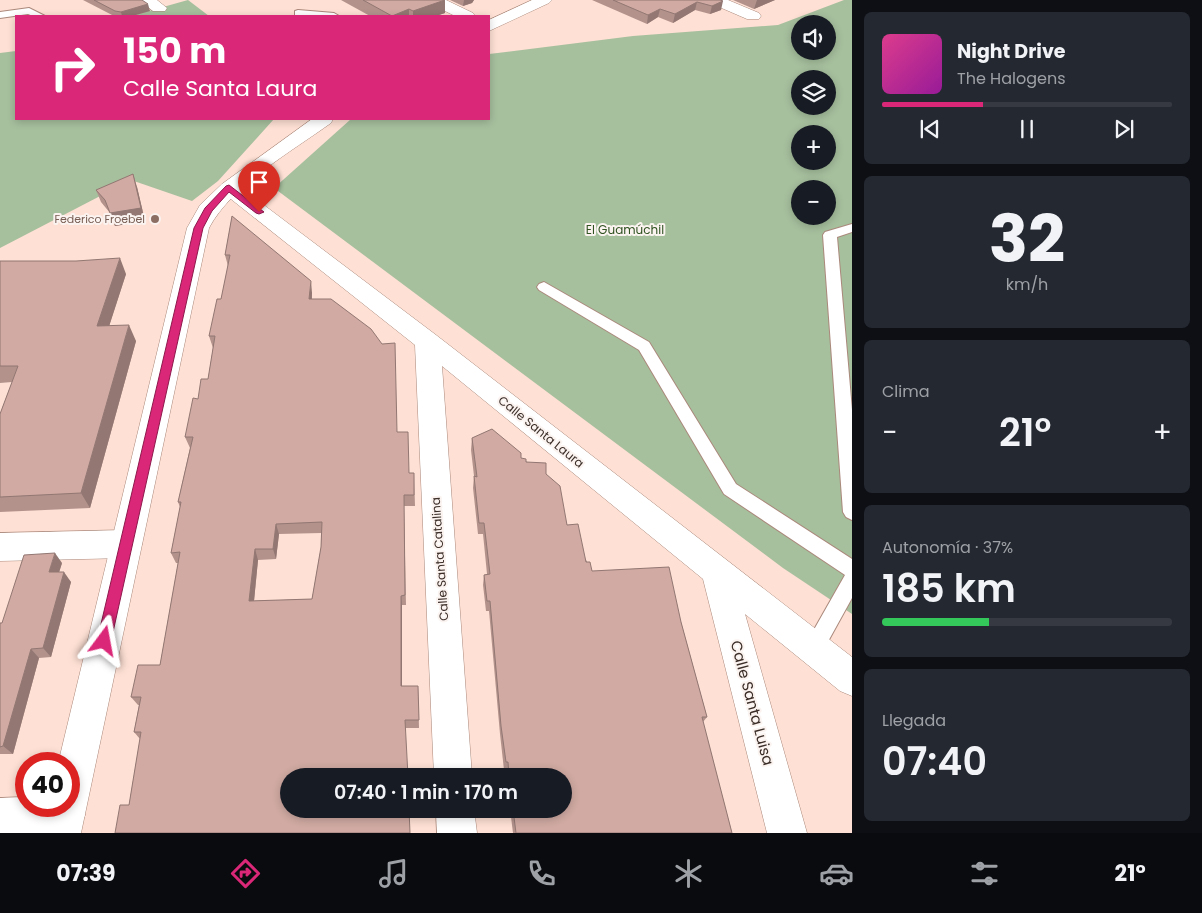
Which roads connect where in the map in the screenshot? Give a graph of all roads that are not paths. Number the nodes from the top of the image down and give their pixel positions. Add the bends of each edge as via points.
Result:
1 (434, 0) edge
2 (544, 0) edge
3 (715, 0) edge
4 (298, 13) dead end
5 (38, 15) edge
6 (322, 15) edge
7 (461, 15) edge
8 (0, 16) edge
9 (753, 16) dead end
10 (490, 26) edge
11 (323, 120) edge
12 (229, 188) junction
13 (852, 228) edge
14 (544, 287) dead end
15 (427, 341) junction
16 (848, 409) edge
17 (852, 512) edge
18 (126, 544) junction
19 (0, 547) edge
20 (852, 569) edge
21 (717, 573) junction
22 (852, 580) edge
23 (814, 649) junction
24 (852, 679) edge
25 (79, 752) edge
26 (453, 768) edge
27 (15, 817) edge
28 (0, 818) edge
29 (456, 818) edge
30 (457, 833) edge
31 (787, 833) edge

1 - 7 street
2 - 10 street
3 - 9 street
4 - 6 lane
5 - 8 lane via 29,11
11 - 12 street
12 - 15 street, Calle Santa Laura
12 - 18 street via 208,210 198,228
13 - 16 lane via 830,234
14 - 20 lane via 644,346 730,489
15 - 21 street, Calle Santa Laura
15 - 26 street, Calle Santa Catalina
16 - 17 lane
18 - 19 street
18 - 25 street
21 - 23 street, Calle Santa Laura
21 - 31 street, Calle Santa Luisa
22 - 23 lane
23 - 24 street, Calle Santa Laura
27 - 28 street
29 - 30 street

